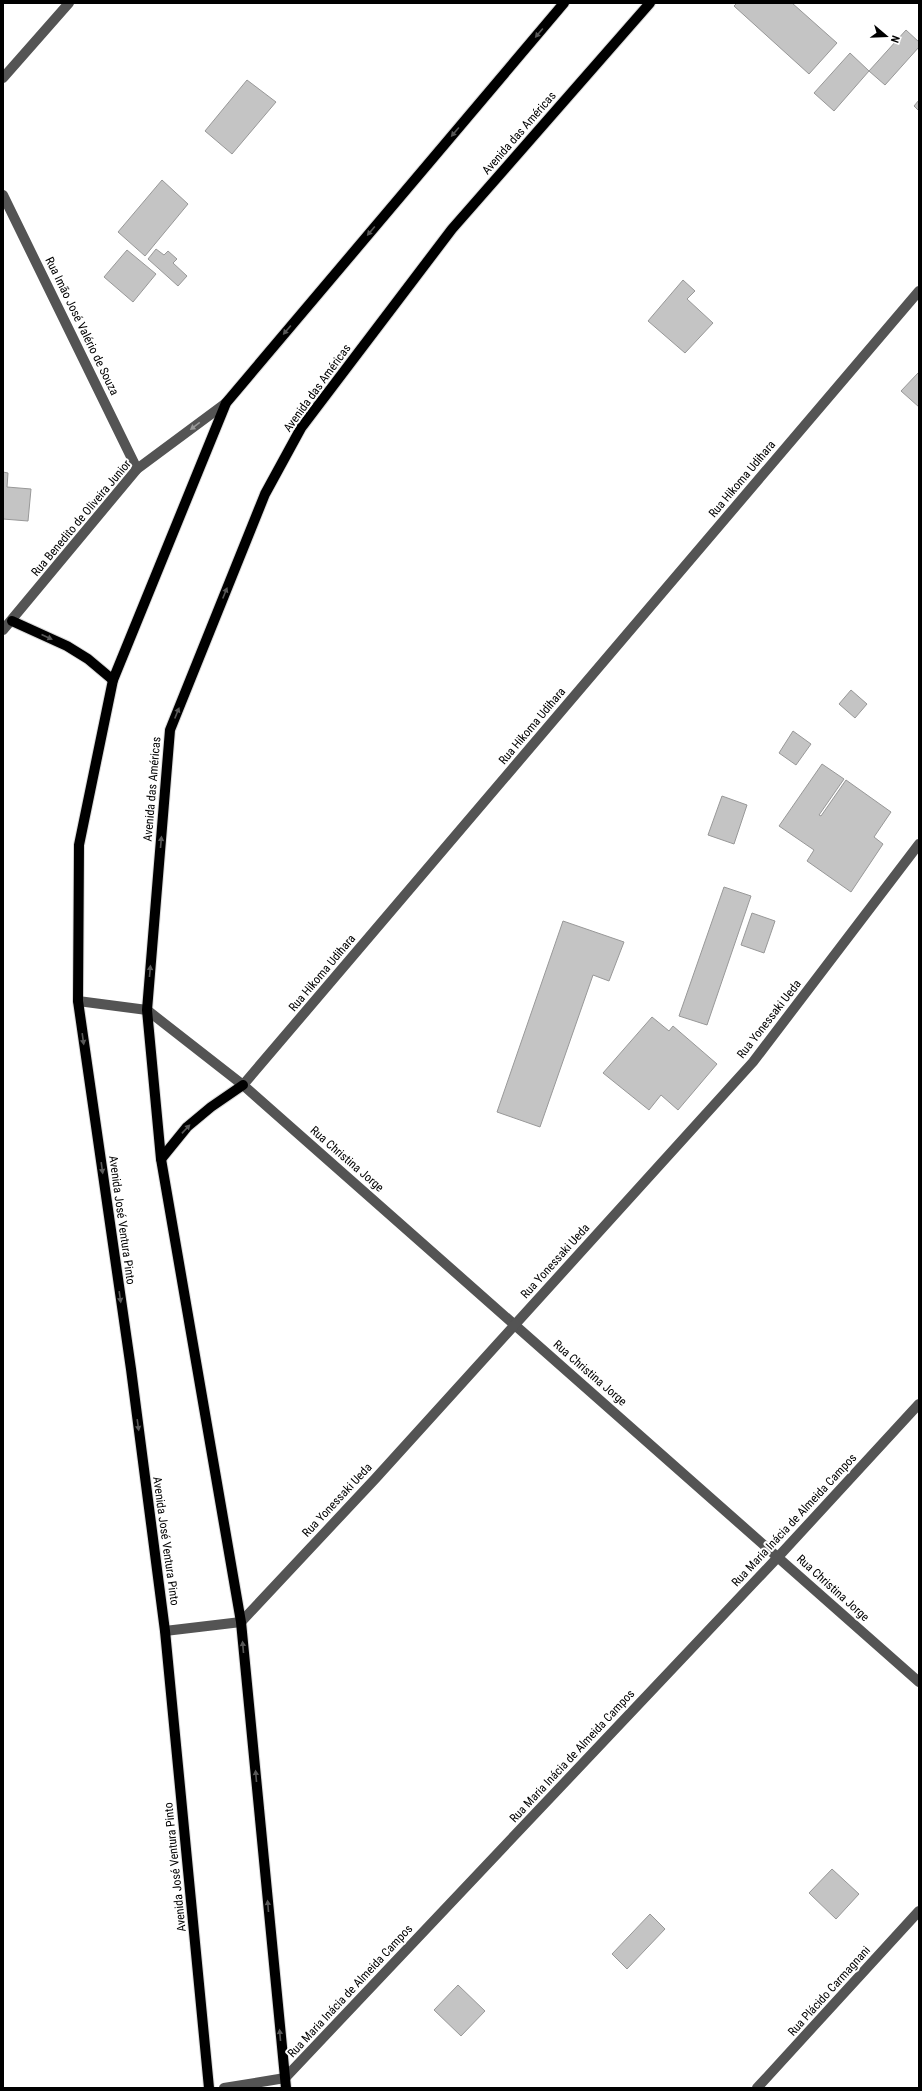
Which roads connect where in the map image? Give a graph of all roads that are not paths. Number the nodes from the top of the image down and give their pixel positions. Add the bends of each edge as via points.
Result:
1 (69, 3) edge
2 (564, 3) edge
3 (650, 3) edge
4 (3, 78) edge
5 (3, 195) edge
6 (919, 291) edge
7 (226, 403) junction
8 (137, 469) junction
9 (12, 621) junction
10 (3, 630) edge
11 (113, 680) junction
12 (919, 844) edge
13 (78, 1001) junction
14 (147, 1010) junction
15 (243, 1085) junction
16 (162, 1159) junction
17 (516, 1325) junction
18 (919, 1404) edge
19 (778, 1557) junction
20 (241, 1622) junction
21 (165, 1631) junction
22 (919, 1682) edge
23 (919, 1911) edge
24 (285, 2083) edge
25 (209, 2088) edge
26 (224, 2088) edge
27 (757, 2088) edge

1 - 4 street
2 -> 7 main road
14 -> 3 main road, Avenida das Américas via 170,730 265,494 301,428 452,229
5 - 8 street, Rua Imão José Valério de Souza
6 - 15 street, Rua Hikoma Udihara
7 -> 8 street, Rua Benedito de Oliveira Junior
7 - 11 main road
8 - 9 street, Rua Benedito de Oliveira Junior
9 - 10 street, Rua Benedito de Oliveira Junior
9 -> 11 main road via 67,646 88,659
11 - 13 main road via 79,845
12 - 17 street, Rua Yonessaki Ueda via 754,1062
13 - 14 street
13 -> 21 main road, Avenida José Ventura Pinto via 131,1369
14 - 15 street
14 - 16 main road
16 -> 15 main road via 187,1127 211,1106
15 - 17 street, Rua Christina Jorge
16 - 20 main road
17 - 19 street, Rua Christina Jorge
17 - 20 street, Rua Yonessaki Ueda
18 - 19 street, Rua Maria Inácia de Almeida Campos
19 - 22 street, Rua Christina Jorge
19 - 24 street, Rua Maria Inácia de Almeida Campos
20 - 21 street
24 -> 20 main road
21 - 25 main road, Avenida José Ventura Pinto
23 - 27 street, Rua Plácido Carmagnani
24 - 26 street

